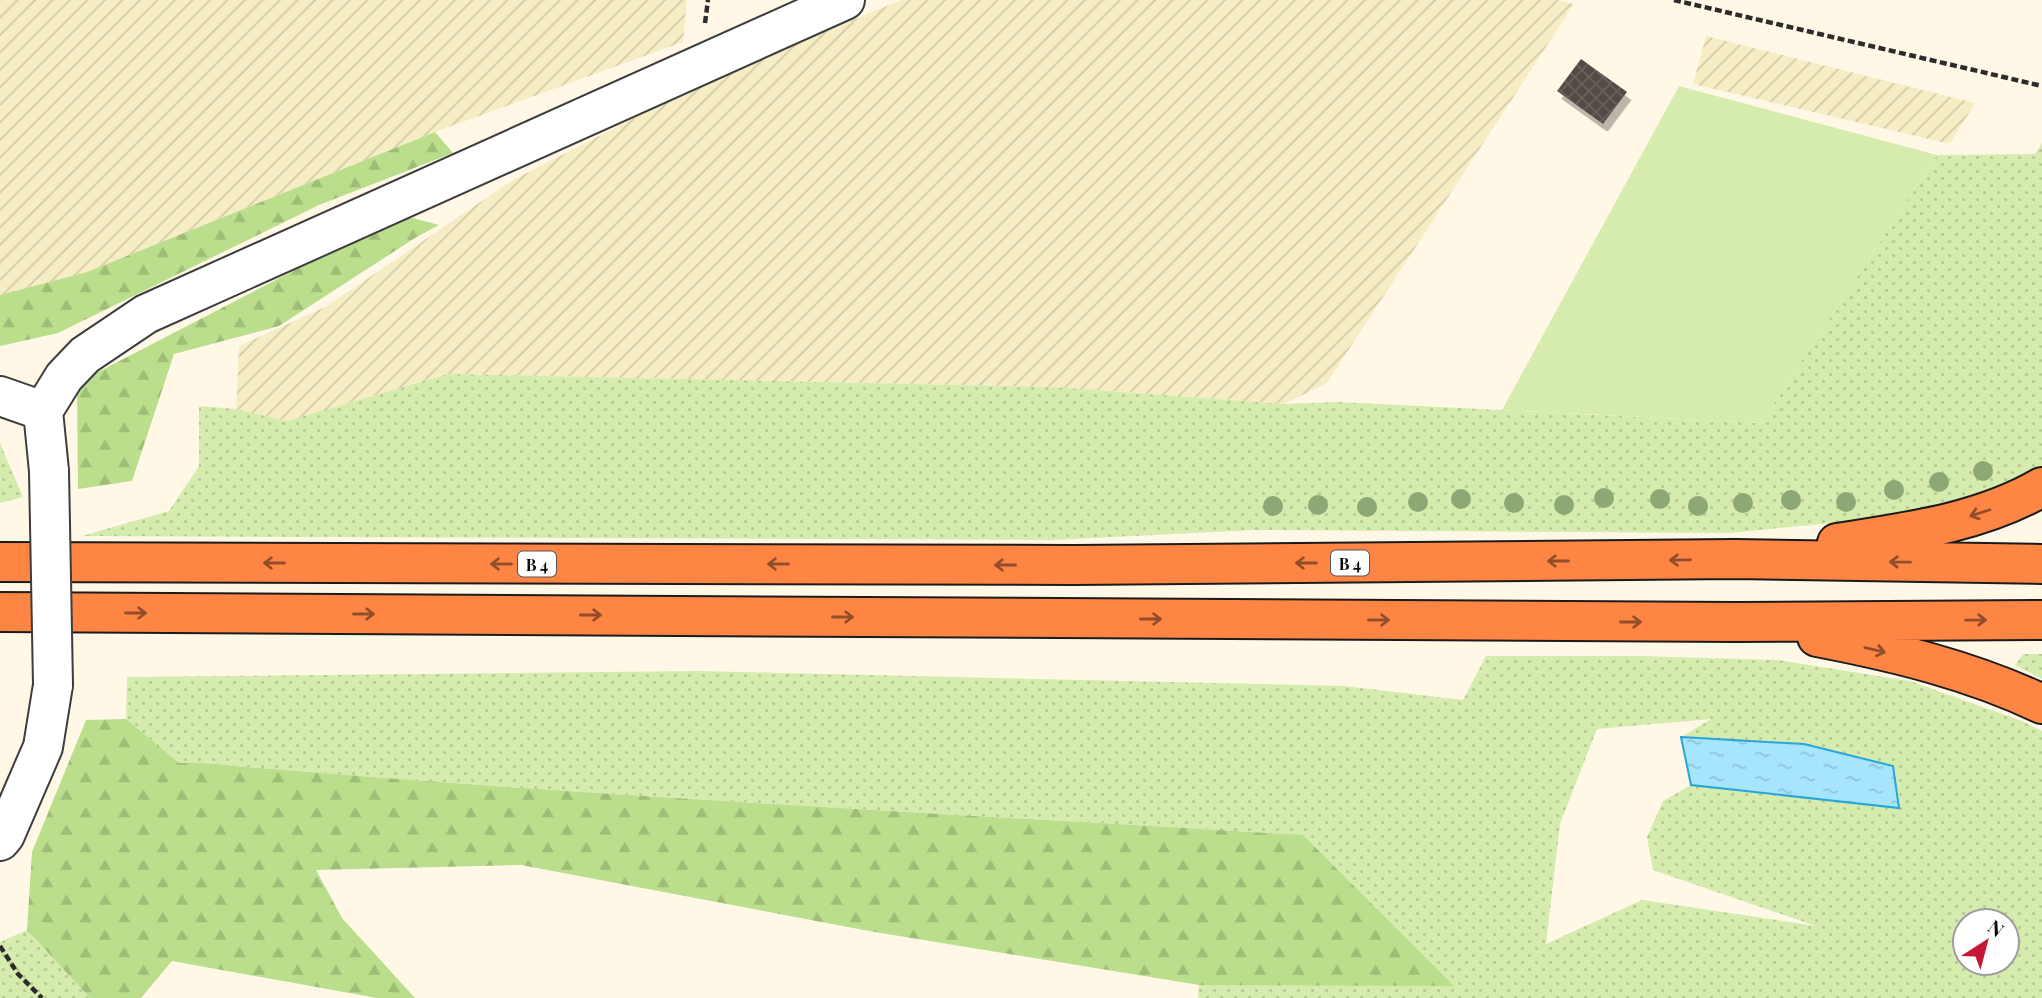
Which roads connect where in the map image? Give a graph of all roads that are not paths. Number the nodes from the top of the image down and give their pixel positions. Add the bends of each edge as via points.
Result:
1 (845, 0) edge
2 (0, 396) edge
3 (43, 411) junction
4 (2042, 486) edge
5 (1735, 559) junction
6 (0, 562) edge
7 (2042, 564) edge
8 (0, 612) edge
9 (2042, 620) edge
10 (1736, 622) junction
11 (2042, 704) edge
12 (0, 841) edge

1 - 3 street via 146,314 85,355 64,377
2 - 3 street
3 - 12 street, bridge via 49,471 53,685 43,747
4 -> 5 highway, B 4 via 2020,500 1939,526
5 -> 6 highway, B 4 via 1074,565
7 -> 5 highway, B 4
8 -> 10 highway
10 -> 9 highway
10 -> 11 highway via 1937,664 1989,680

